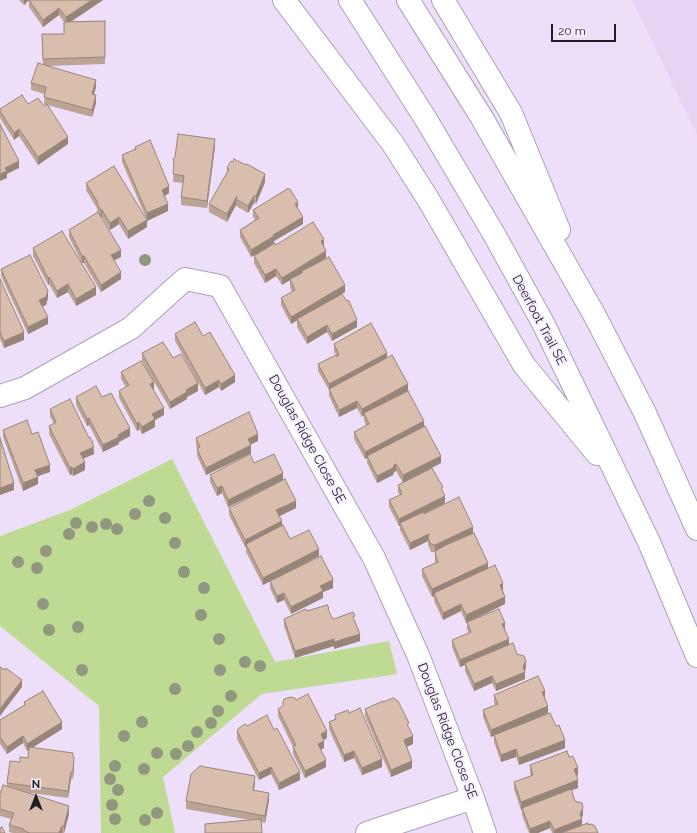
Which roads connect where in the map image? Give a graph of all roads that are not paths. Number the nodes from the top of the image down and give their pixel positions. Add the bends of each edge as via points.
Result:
1 (284, 0) edge
2 (350, 0) edge
3 (408, 0) edge
4 (443, 0) edge
5 (595, 316) junction
6 (0, 396) edge
7 (620, 481) junction
8 (697, 529) edge
9 (697, 656) edge
10 (473, 798) junction
11 (367, 833) edge
12 (485, 833) edge

1 - 7 main road via 393,144 428,198 524,365
2 - 7 main road, Deerfoot Trail SE via 428,121 543,323
3 - 5 main road via 482,118
4 - 5 main road via 511,113
5 - 8 main road via 645,413
6 - 10 main road, Douglas Ridge Close SE via 25,388 131,328 185,279 220,286 374,558 418,655
7 - 9 main road, Deerfoot Trail SE
10 - 11 main road
10 - 12 main road, Douglas Ridge Close SE

